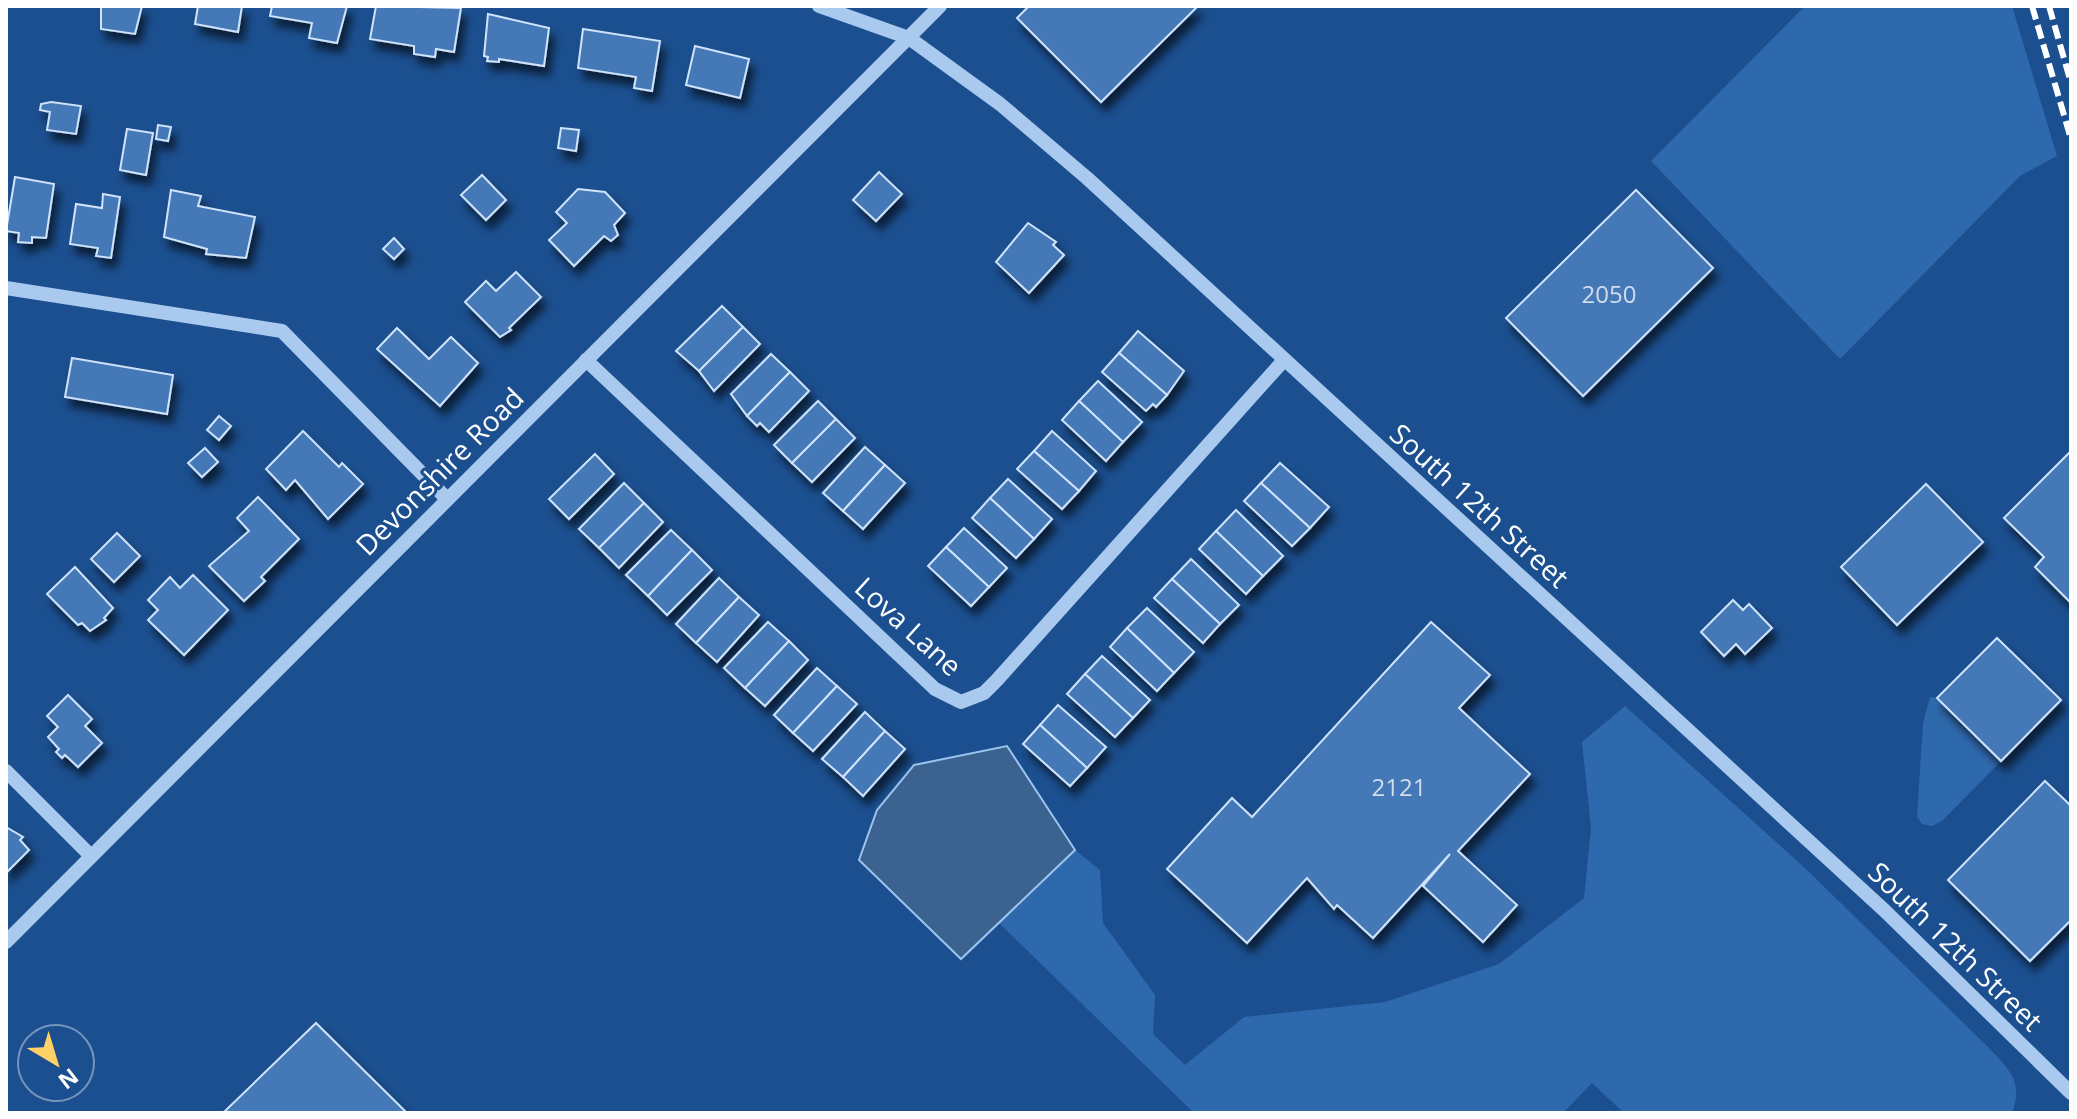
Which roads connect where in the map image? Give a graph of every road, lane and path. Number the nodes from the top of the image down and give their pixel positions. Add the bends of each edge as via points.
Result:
1 (819, 6) edge
2 (940, 6) edge
3 (909, 38) junction
4 (6, 288) edge
5 (586, 360) junction
6 (1284, 360) junction
7 (447, 499) junction
8 (6, 771) edge
9 (91, 856) junction
10 (6, 942) edge
11 (2071, 1093) edge

1 - 3 street, South 12th Street
2 - 3 street, Devonshire Road
3 - 5 street, Devonshire Road
3 - 6 street, South 12th Street via 1000,104 1087,178
4 - 7 street via 282,331
5 - 6 street, Lova Lane via 935,689 961,702 984,693 997,680
5 - 7 street, Devonshire Road
6 - 11 street, South 12th Street via 1884,910
7 - 9 street, Devonshire Road
8 - 9 street
9 - 10 street, Devonshire Road

